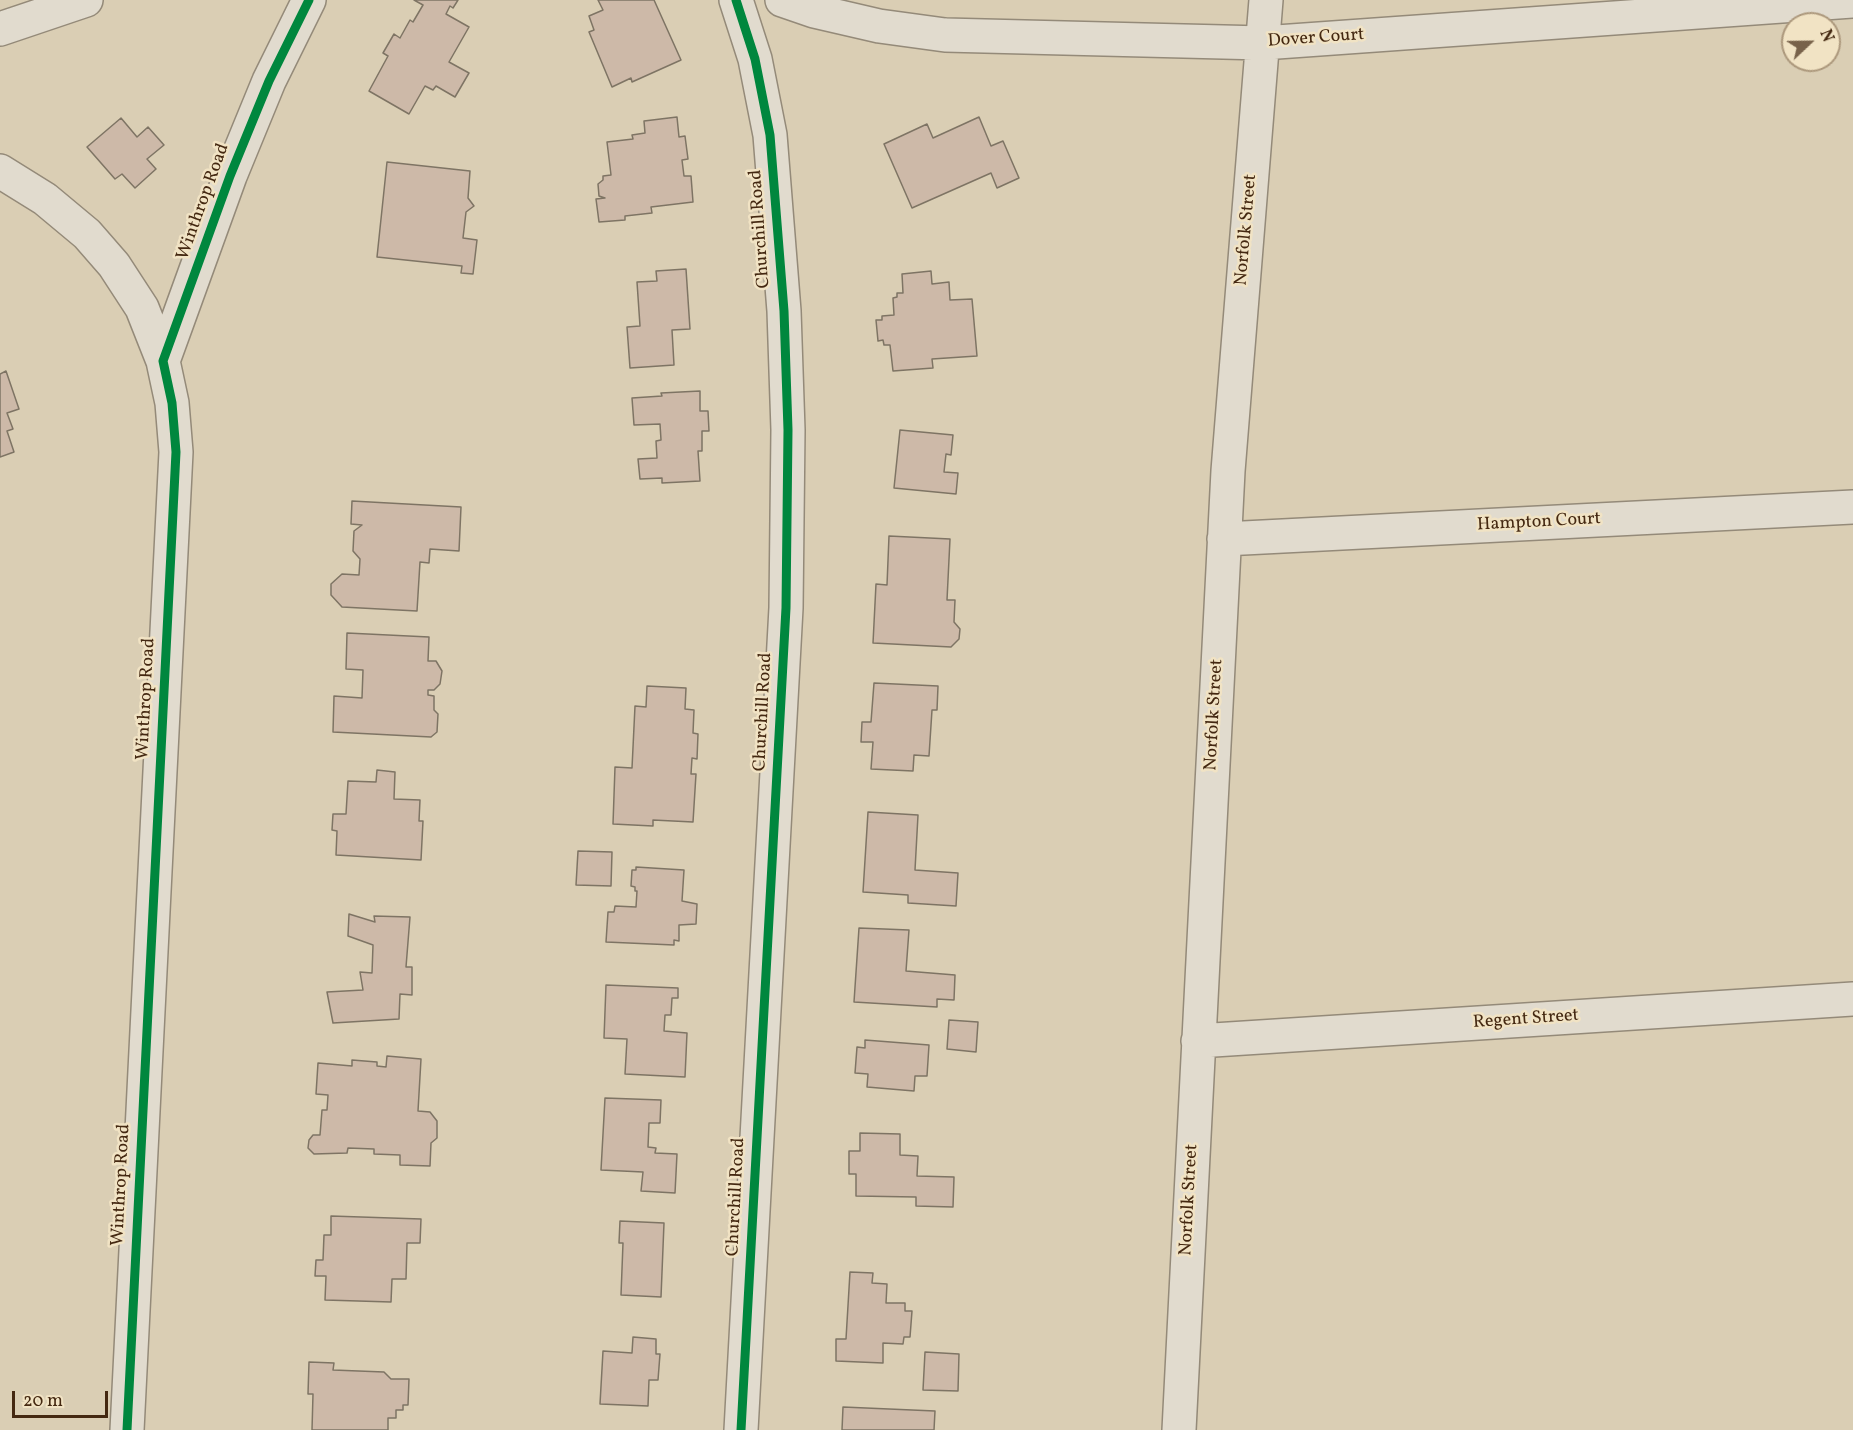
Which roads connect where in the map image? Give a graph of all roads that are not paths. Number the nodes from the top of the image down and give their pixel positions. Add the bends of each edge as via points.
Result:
1 (86, 0) edge
2 (309, 0) edge
3 (736, 0) edge
4 (782, 0) edge
5 (1266, 0) edge
6 (1853, 1) edge
7 (0, 29) edge
8 (1263, 43) junction
9 (0, 171) edge
10 (163, 361) junction
11 (1853, 507) edge
12 (1224, 539) junction
13 (1853, 999) edge
14 (1198, 1041) junction
15 (127, 1430) edge
16 (741, 1430) edge
17 (1179, 1430) edge

1 - 7 street
2 - 10 street, Winthrop Road via 234,165
3 - 16 street, Churchill Road via 755,59 770,135 784,311 788,430 786,608
4 - 8 street, Dover Court via 879,26 945,35
5 - 8 street, Norfolk Street
6 - 8 street, Dover Court
8 - 12 street, Norfolk Street
9 - 10 street, Winthrop Road via 45,199 87,234 114,265 142,308
10 - 15 street, Winthrop Road via 176,452
11 - 12 street, Hampton Court
12 - 14 street, Norfolk Street
13 - 14 street, Regent Street
14 - 17 street, Norfolk Street

